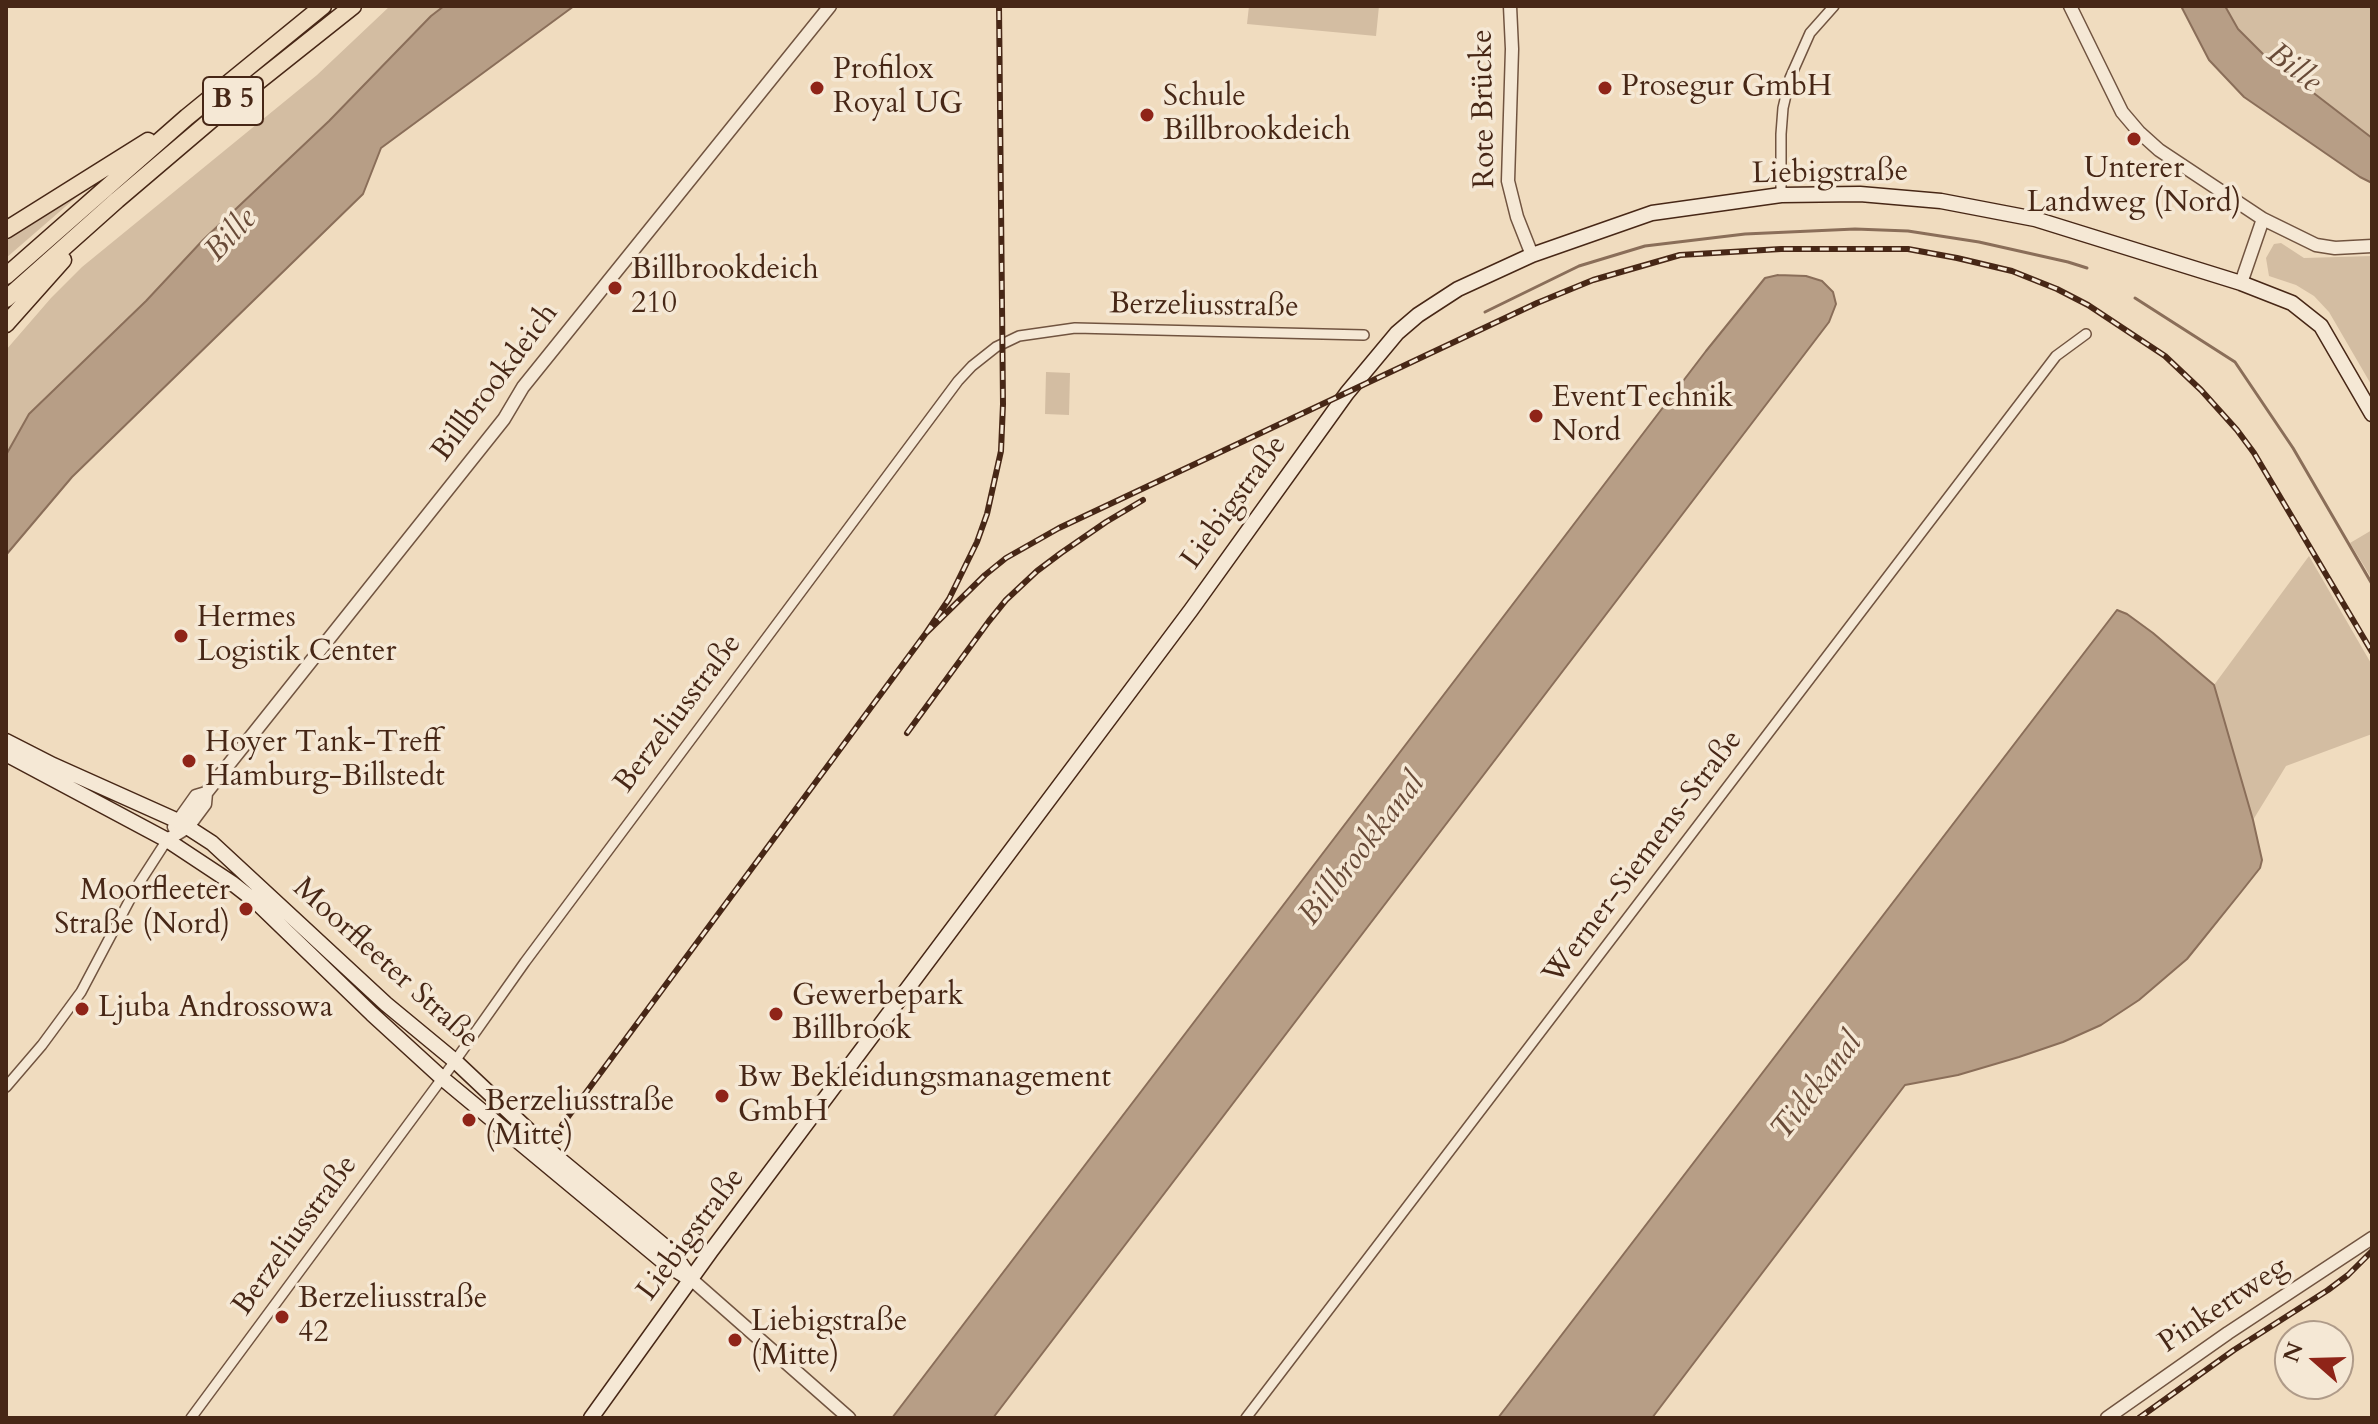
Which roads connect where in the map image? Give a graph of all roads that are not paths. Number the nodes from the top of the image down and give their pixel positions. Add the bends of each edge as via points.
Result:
1 (323, 6) edge
2 (353, 6) edge
3 (830, 6) edge
4 (1510, 6) edge
5 (1834, 6) edge
6 (2070, 6) edge
7 (187, 117) junction
8 (1781, 195) junction
9 (117, 200) junction
10 (2263, 219) junction
11 (6, 230) edge
12 (2372, 246) edge
13 (1532, 255) junction
14 (6, 276) edge
15 (2241, 283) junction
16 (6, 299) edge
17 (6, 324) edge
18 (2086, 334) dead end
19 (1364, 335) dead end
20 (2372, 414) edge
21 (6, 741) edge
22 (6, 754) edge
23 (183, 824) junction
24 (167, 840) junction
25 (455, 1061) junction
26 (442, 1078) junction
27 (6, 1087) edge
28 (2372, 1238) edge
29 (691, 1279) junction
30 (191, 1418) edge
31 (591, 1418) edge
32 (849, 1418) edge
33 (1246, 1418) edge
34 (2107, 1418) edge

1 - 7 highway, B 5
2 - 9 highway, B 5
3 - 23 street, Billbrookdeich via 528,380 504,419 206,793 196,796
4 - 13 street, Rote Brücke via 1508,181
5 - 8 street via 1810,33 1790,78 1783,108
6 - 10 street via 2122,112 2139,132
7 - 11 highway
7 - 14 highway, B 5
8 - 13 main road, Liebigstraße via 1652,213
8 - 15 main road, Liebigstraße via 1890,196 1987,209
9 - 16 highway, B 5
9 - 17 highway
10 - 12 street via 2316,245
10 - 15 street
13 - 29 main road, Liebigstraße via 1441,299 1377,355
15 - 20 main road, Liebigstraße via 2292,303 2321,326
18 - 33 street, Werner-Siemens-Straße via 2056,356
19 - 25 street, Berzeliusstraße via 1075,328 1019,336 996,347 958,381
21 - 23 main road, Moorfleeter Straße
22 - 24 main road, Moorfleeter Straße
23 - 24 street, Billbrookdeich
23 - 25 main road, Moorfleeter Straße via 212,843
24 - 26 main road, Moorfleeter Straße via 255,901
24 - 27 street, Billbrookdeich via 128,900 81,992
25 - 26 street, Berzeliusstraße
25 - 29 main road, Moorfleeter Straße via 558,1158 674,1254
26 - 29 main road, Moorfleeter Straße via 666,1264
26 - 30 street, Berzeliusstraße
28 - 34 street, Pinkertweg
29 - 31 main road, Liebigstraße
29 - 32 street, Moorfleeter Straße

